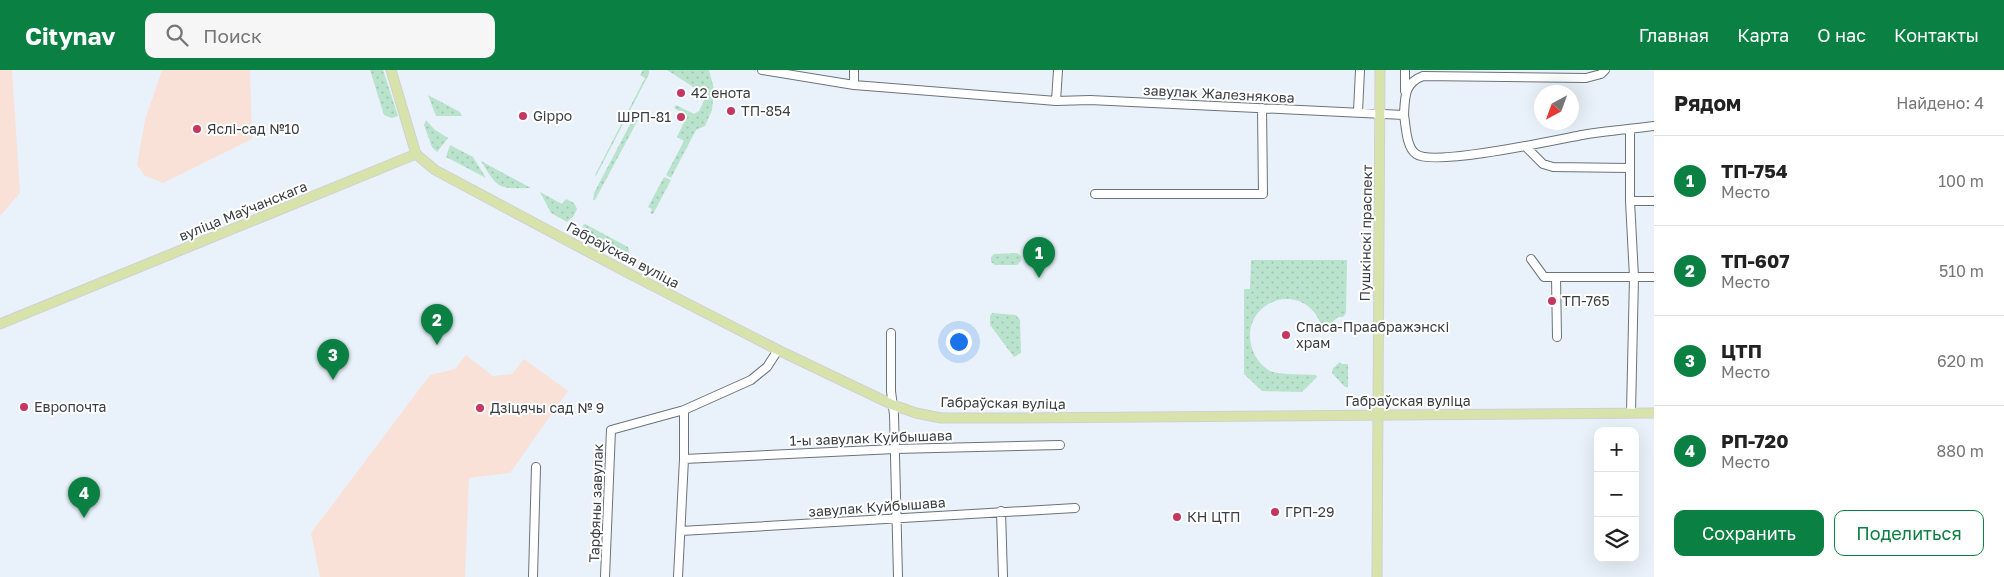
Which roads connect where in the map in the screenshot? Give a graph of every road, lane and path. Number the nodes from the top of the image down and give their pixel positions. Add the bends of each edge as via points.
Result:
1 (391, 70) edge
2 (762, 70) edge
3 (854, 70) edge
4 (1058, 70) edge
5 (1360, 70) edge
6 (1380, 70) edge
7 (1405, 70) edge
8 (1605, 70) edge
9 (854, 85) junction
10 (1405, 91) junction
11 (1056, 101) junction
12 (1262, 108) junction
13 (1358, 112) junction
14 (1380, 113) junction
15 (1404, 115) junction
16 (1654, 126) edge
17 (1630, 129) junction
18 (1526, 147) junction
19 (416, 154) junction
20 (1629, 168) junction
21 (1095, 194) dead end
22 (1630, 201) junction
23 (1654, 201) edge
24 (1531, 259) dead end
25 (1556, 277) junction
26 (1634, 277) junction
27 (1654, 277) edge
28 (0, 324) edge
29 (891, 333) dead end
30 (1557, 337) dead end
31 (778, 350) junction
32 (893, 405) junction
33 (684, 410) junction
34 (1631, 412) junction
35 (1654, 413) edge
36 (1378, 414) junction
37 (1060, 445) dead end
38 (895, 449) junction
39 (684, 459) junction
40 (536, 467) dead end
41 (1075, 508) dead end
42 (1001, 511) junction
43 (896, 519) junction
44 (681, 531) junction
45 (532, 577) edge
46 (605, 577) edge
47 (678, 577) edge
48 (898, 577) edge
49 (1003, 577) edge
50 (1377, 577) edge

1 - 19 main road
2 - 9 street, завулак Жалезнякова
3 - 9 street
4 - 11 street
5 - 13 street
6 - 14 main road, Пушкінскі праспект
7 - 10 street
8 - 10 street via 1586,78 1423,76
9 - 11 street, завулак Жалезнякова
10 - 15 street
11 - 12 street, завулак Жалезнякова
12 - 13 street, завулак Жалезнякова
12 - 21 street via 1264,194
13 - 14 street, завулак Жалезнякова
14 - 15 street, завулак Жалезнякова
14 - 36 main road, Пушкінскі праспект
15 - 18 street via 1410,146 1414,154 1421,157 1462,156
16 - 17 street
17 - 18 street
17 - 20 street
18 - 20 street via 1543,164 1553,167
19 - 28 main road, вуліца Маўчанскага
19 - 31 main road, Габраўская вуліца via 435,170
20 - 22 street
22 - 23 street
22 - 26 street
24 - 25 street via 1544,277
25 - 26 street
25 - 30 street
26 - 27 street
26 - 34 street
29 - 32 street
31 - 32 main road, Габраўская вуліца
31 - 33 street via 767,367 752,380
32 - 36 main road, Габраўская вуліца via 941,418
32 - 38 street
33 - 39 street
33 - 46 street, Тарфяны завулак via 611,430
34 - 35 main road, Габраўская вуліца
34 - 36 main road, Габраўская вуліца
36 - 50 main road, Пушкінскі праспект
37 - 38 street, 1-ы завулак Куйбышава
38 - 39 street, 1-ы завулак Куйбышава
38 - 43 street
39 - 44 street
40 - 45 street
41 - 42 street, завулак Куйбышава
42 - 43 street, завулак Куйбышава
42 - 49 street
43 - 44 street, завулак Куйбышава
43 - 48 street
44 - 47 street

